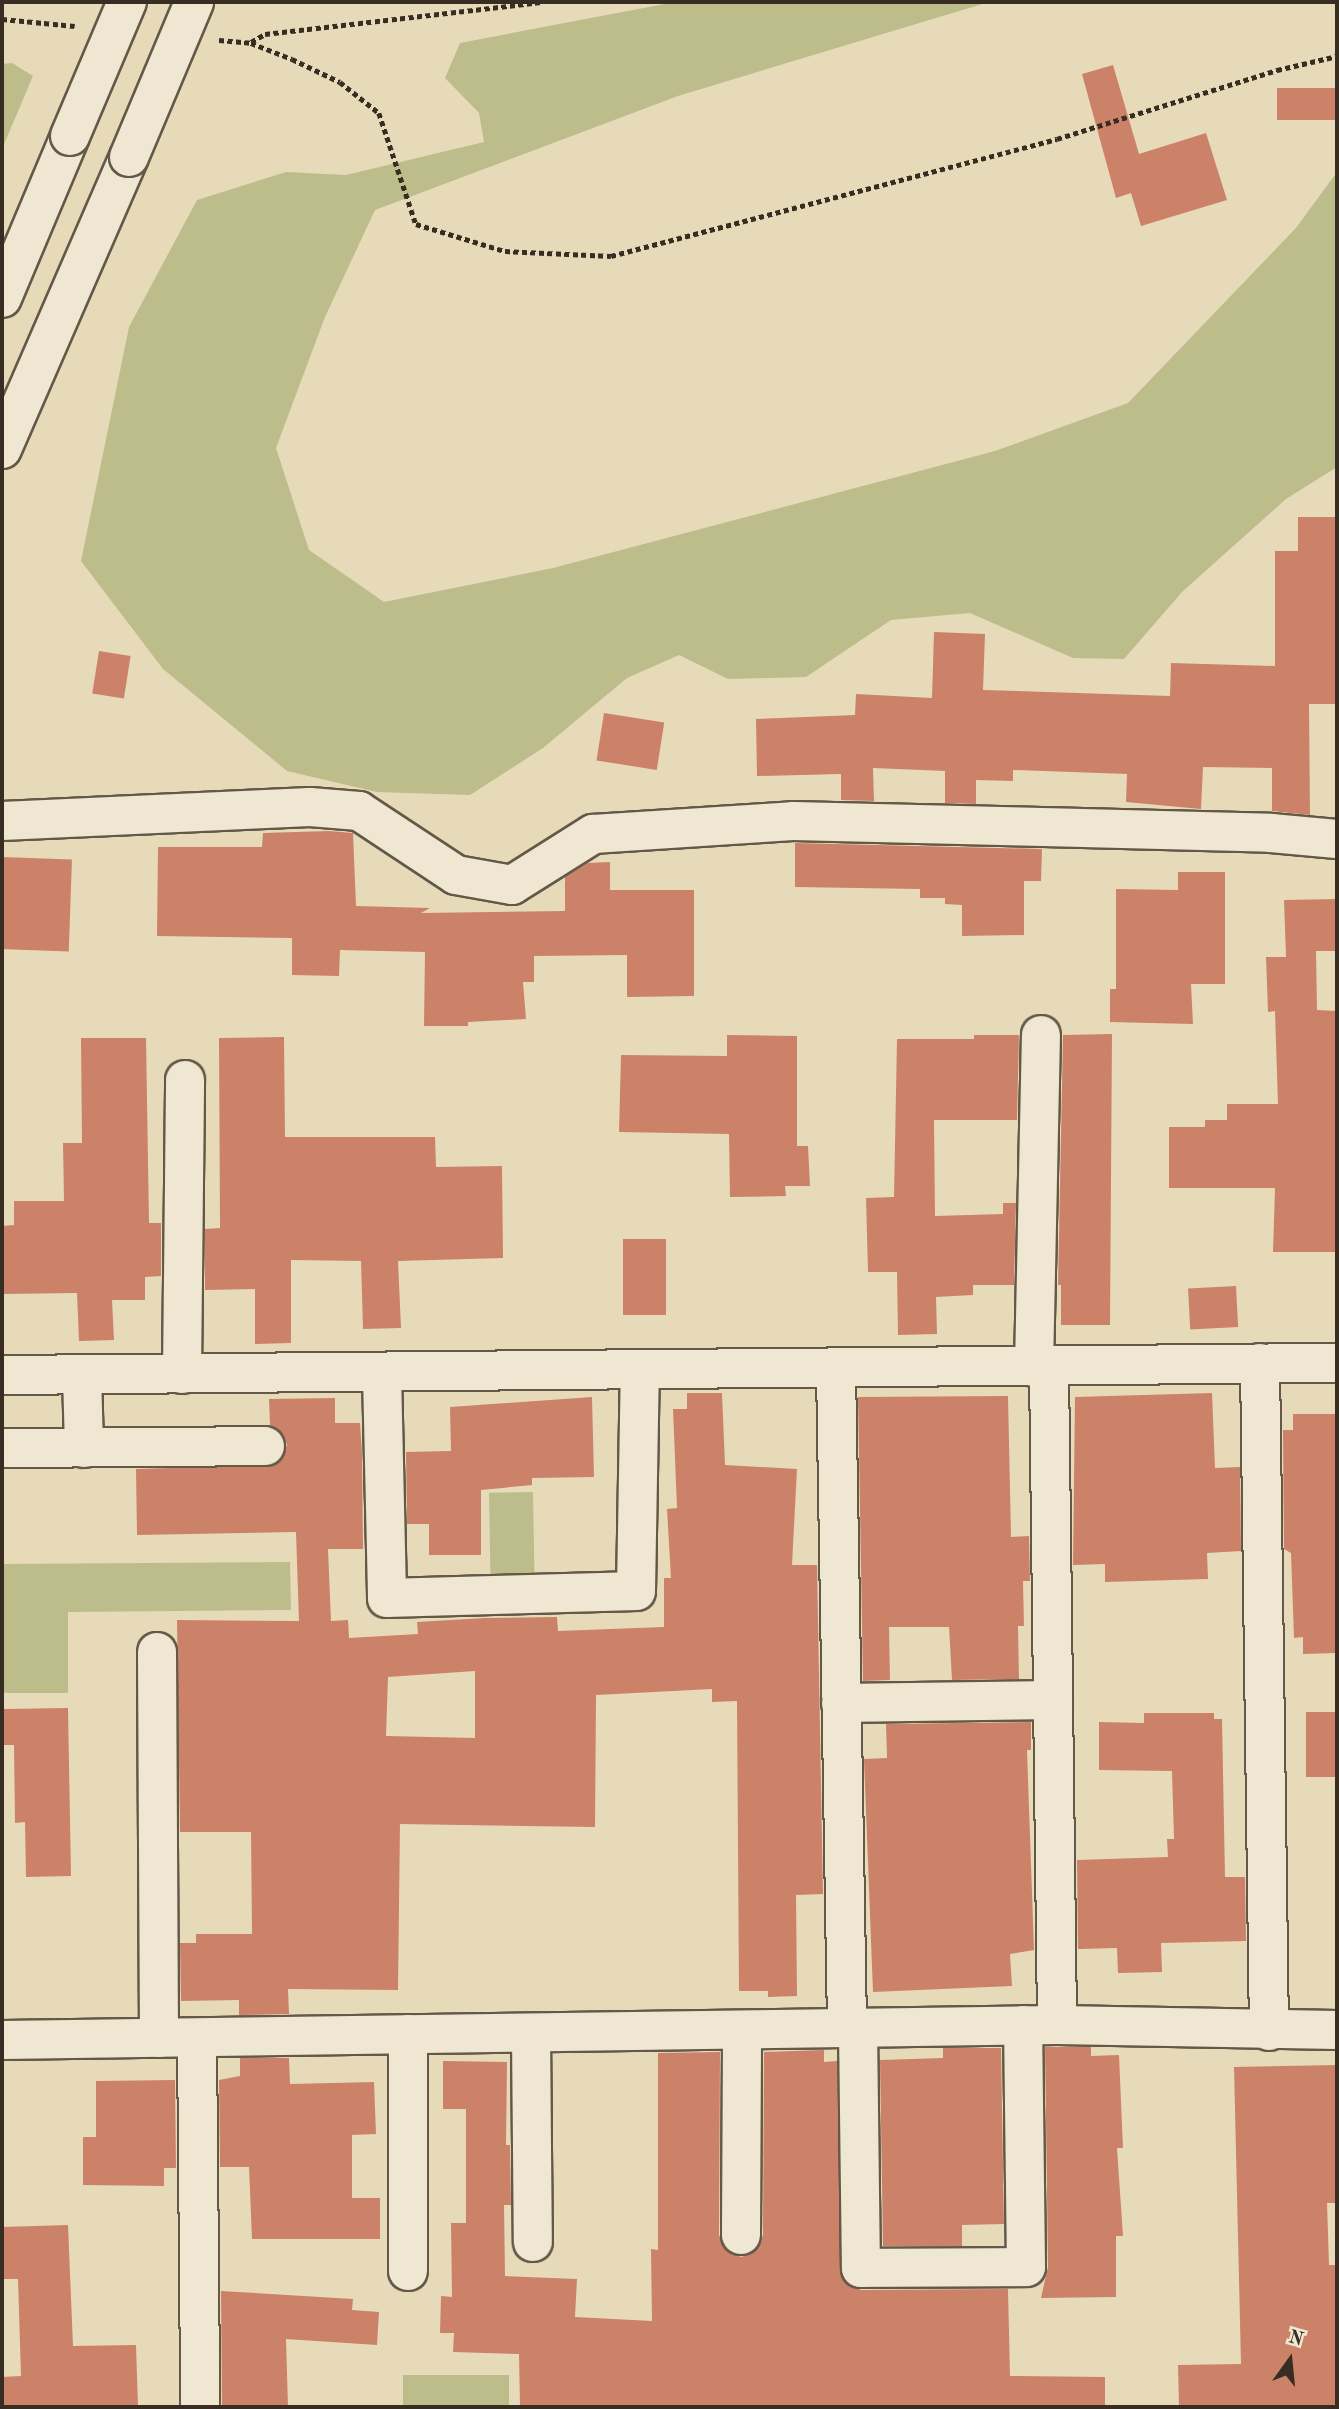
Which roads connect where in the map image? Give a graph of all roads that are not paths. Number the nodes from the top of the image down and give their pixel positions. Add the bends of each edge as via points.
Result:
1 (127, 2) edge
2 (194, 2) edge
3 (2, 298) edge
4 (2, 450) edge
5 (2, 821) edge
6 (1337, 839) edge
7 (1041, 1035) dead end
8 (186, 1080) dead end
9 (1260, 1363) junction
10 (1337, 1363) edge
11 (1041, 1367) junction
12 (835, 1369) junction
13 (640, 1371) junction
14 (182, 1374) junction
15 (382, 1374) junction
16 (2, 1375) edge
17 (82, 1375) junction
18 (265, 1446) dead end
19 (2, 1448) edge
20 (84, 1448) junction
21 (157, 1652) dead end
22 (1053, 1700) junction
23 (841, 1703) junction
24 (1040, 2025) junction
25 (852, 2028) junction
26 (743, 2029) junction
27 (1337, 2030) edge
28 (1269, 2031) junction
29 (531, 2033) junction
30 (408, 2035) junction
31 (159, 2038) junction
32 (197, 2038) junction
33 (2, 2040) edge
34 (741, 2235) dead end
35 (534, 2242) dead end
36 (408, 2271) dead end
37 (200, 2407) edge

1 - 3 street, bridge
2 - 4 street, bridge
5 - 6 street via 310,807 359,811 456,875 512,885 593,834 793,821 1271,833
7 - 11 street
8 - 14 street
9 - 10 street
9 - 11 street
9 - 28 street
11 - 12 street
11 - 22 street
12 - 13 street
12 - 23 street
13 - 15 street
13 - 15 street via 636,1591 387,1598
14 - 15 street
14 - 17 street
16 - 17 street
17 - 20 street
18 - 20 street
19 - 20 street
21 - 31 street
22 - 23 street
22 - 24 street
23 - 25 street
24 - 25 street
24 - 25 street via 1026,2267 862,2268
24 - 28 street
25 - 26 street
26 - 29 street
26 - 34 street
27 - 28 street
29 - 30 street
29 - 35 street
30 - 32 street
30 - 36 street
31 - 32 street
31 - 33 street
32 - 37 street

